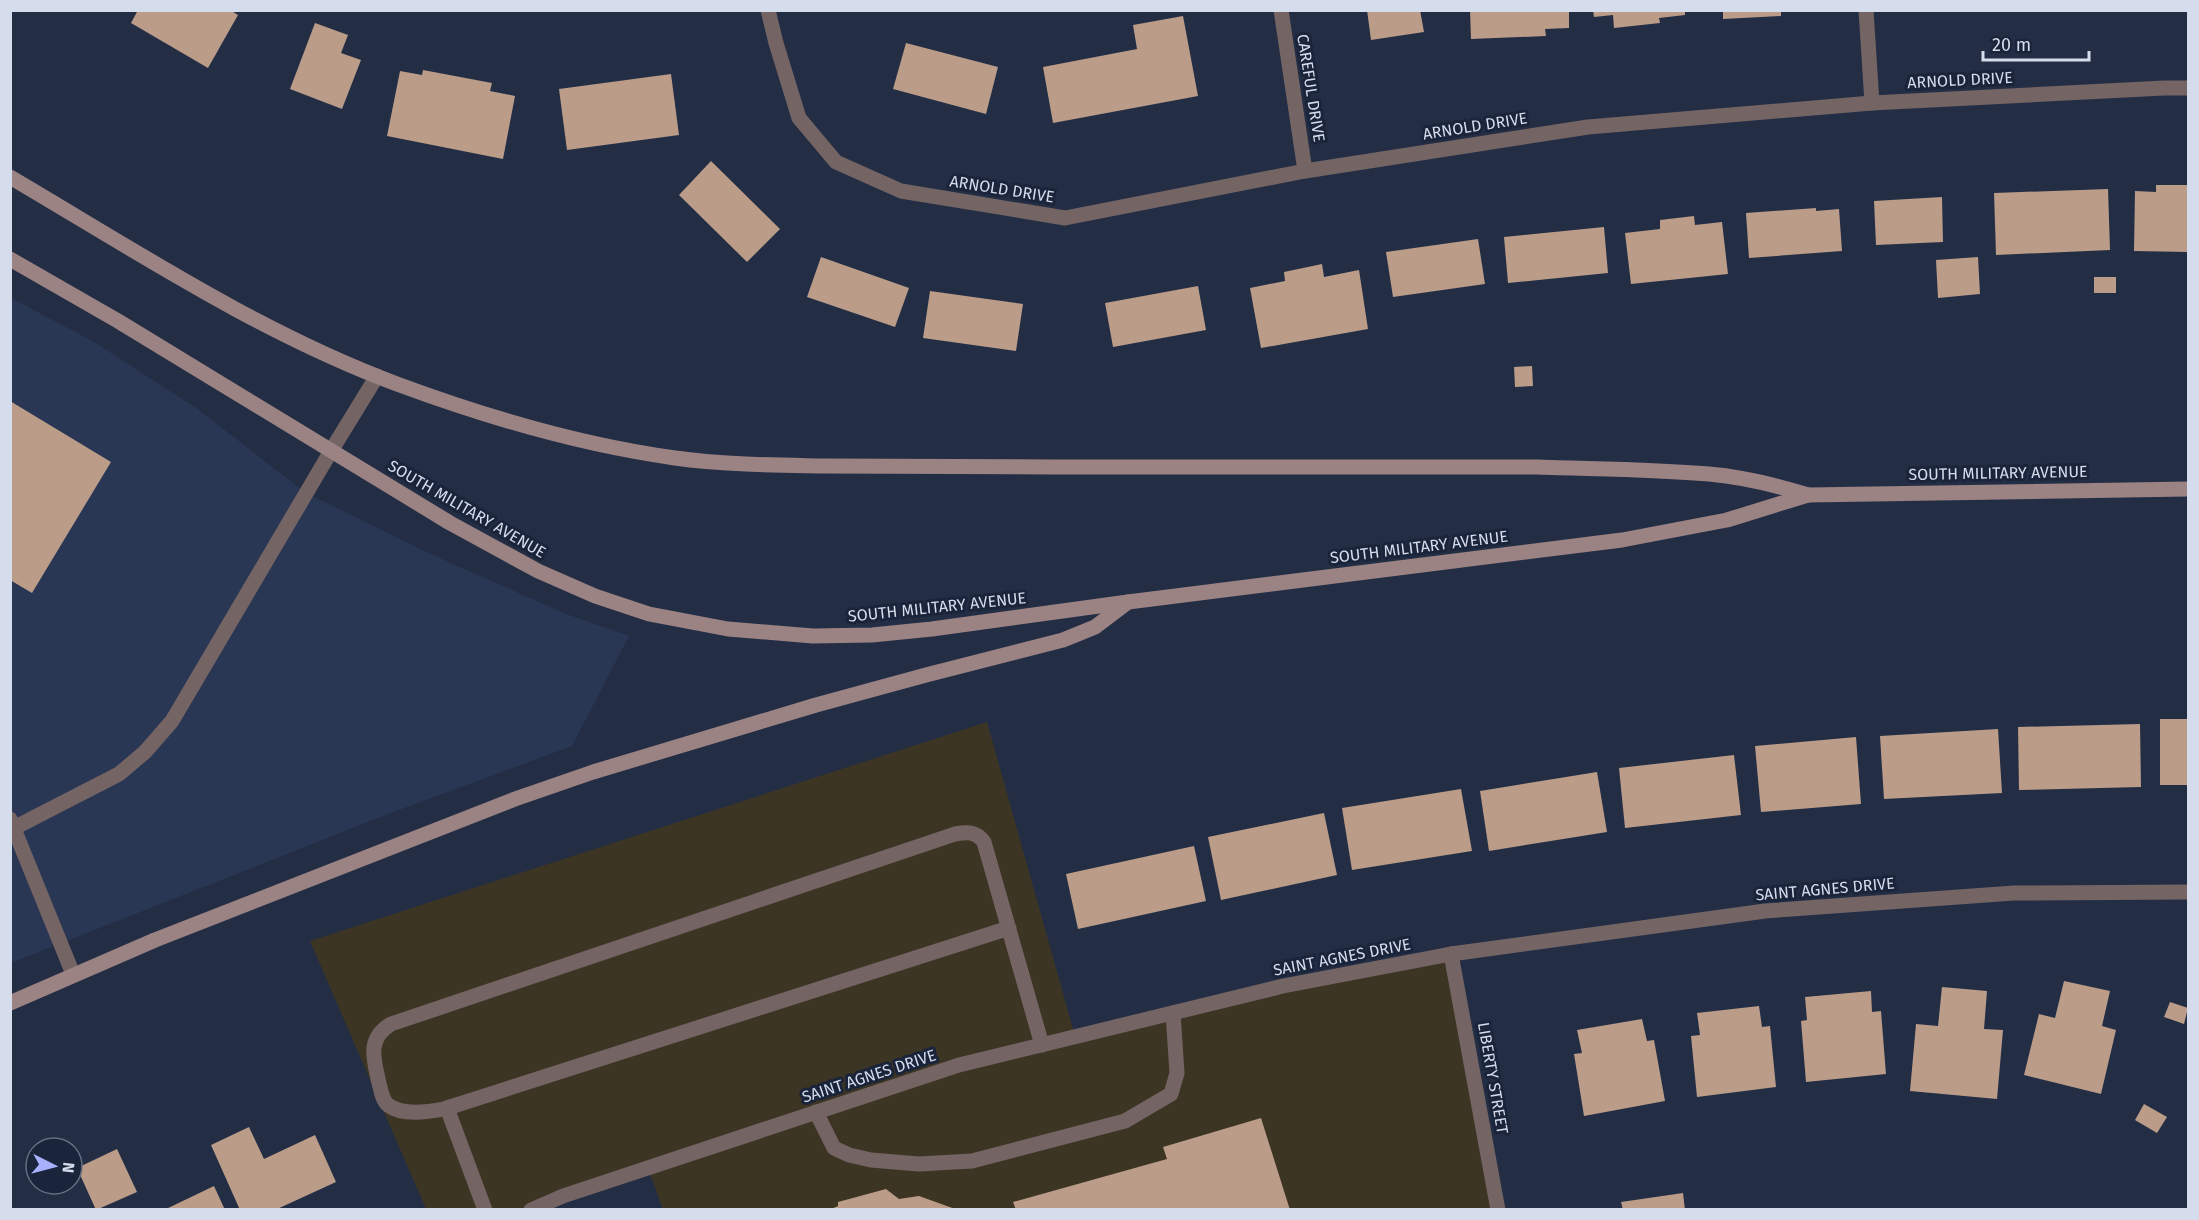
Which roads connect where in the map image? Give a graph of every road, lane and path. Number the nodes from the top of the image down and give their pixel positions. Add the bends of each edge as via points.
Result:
1 (768, 10) edge
2 (1281, 10) edge
3 (1866, 10) edge
4 (2188, 88) edge
5 (1872, 103) junction
6 (1305, 171) junction
7 (10, 177) edge
8 (10, 259) edge
9 (377, 376) junction
10 (332, 451) junction
11 (2188, 489) edge
12 (1808, 495) junction
13 (1128, 602) junction
14 (12, 825) edge
15 (2188, 892) edge
16 (1009, 928) junction
17 (1451, 954) junction
18 (73, 974) junction
19 (10, 1003) edge
20 (1173, 1013) junction
21 (1042, 1045) junction
22 (447, 1108) junction
23 (816, 1112) junction
24 (485, 1209) edge
25 (531, 1209) edge
26 (1498, 1209) edge

1 - 6 street, ARNOLD DRIVE via 799,118 836,162 901,191 1065,218
2 - 6 street, CAREFUL DRIVE
3 - 5 street
4 - 5 street, ARNOLD DRIVE
5 - 6 street, ARNOLD DRIVE via 1588,127
7 - 9 main road, SOUTH MILITARY AVENUE via 249,316
8 - 10 main road, SOUTH MILITARY AVENUE
9 - 10 street
9 - 12 main road, SOUTH MILITARY AVENUE via 475,410 582,440 722,463 1559,468 1709,474 1764,482
10 - 13 main road, SOUTH MILITARY AVENUE via 450,524 556,579 649,614 700,626 784,635 872,635
10 - 14 street via 172,721 119,774
11 - 12 main road, SOUTH MILITARY AVENUE
12 - 13 main road, SOUTH MILITARY AVENUE via 1727,520 1622,540
13 - 18 main road via 1095,627 1063,640 797,710 515,799
14 - 18 street
15 - 17 street, SAINT AGNES DRIVE via 2014,893 1765,911
16 - 21 street
16 - 22 street
16 - 22 street via 984,842 973,833 955,834 381,1030 373,1056 387,1104 398,1110 428,1112
17 - 20 street, SAINT AGNES DRIVE via 1283,986
17 - 26 street, LIBERTY STREET
18 - 19 main road
20 - 21 street, SAINT AGNES DRIVE
20 - 23 street via 1177,1072 1171,1094 1125,1121 972,1161 919,1164 871,1160 834,1148
21 - 23 street, SAINT AGNES DRIVE via 959,1065
22 - 24 street
23 - 25 street, SAINT AGNES DRIVE

